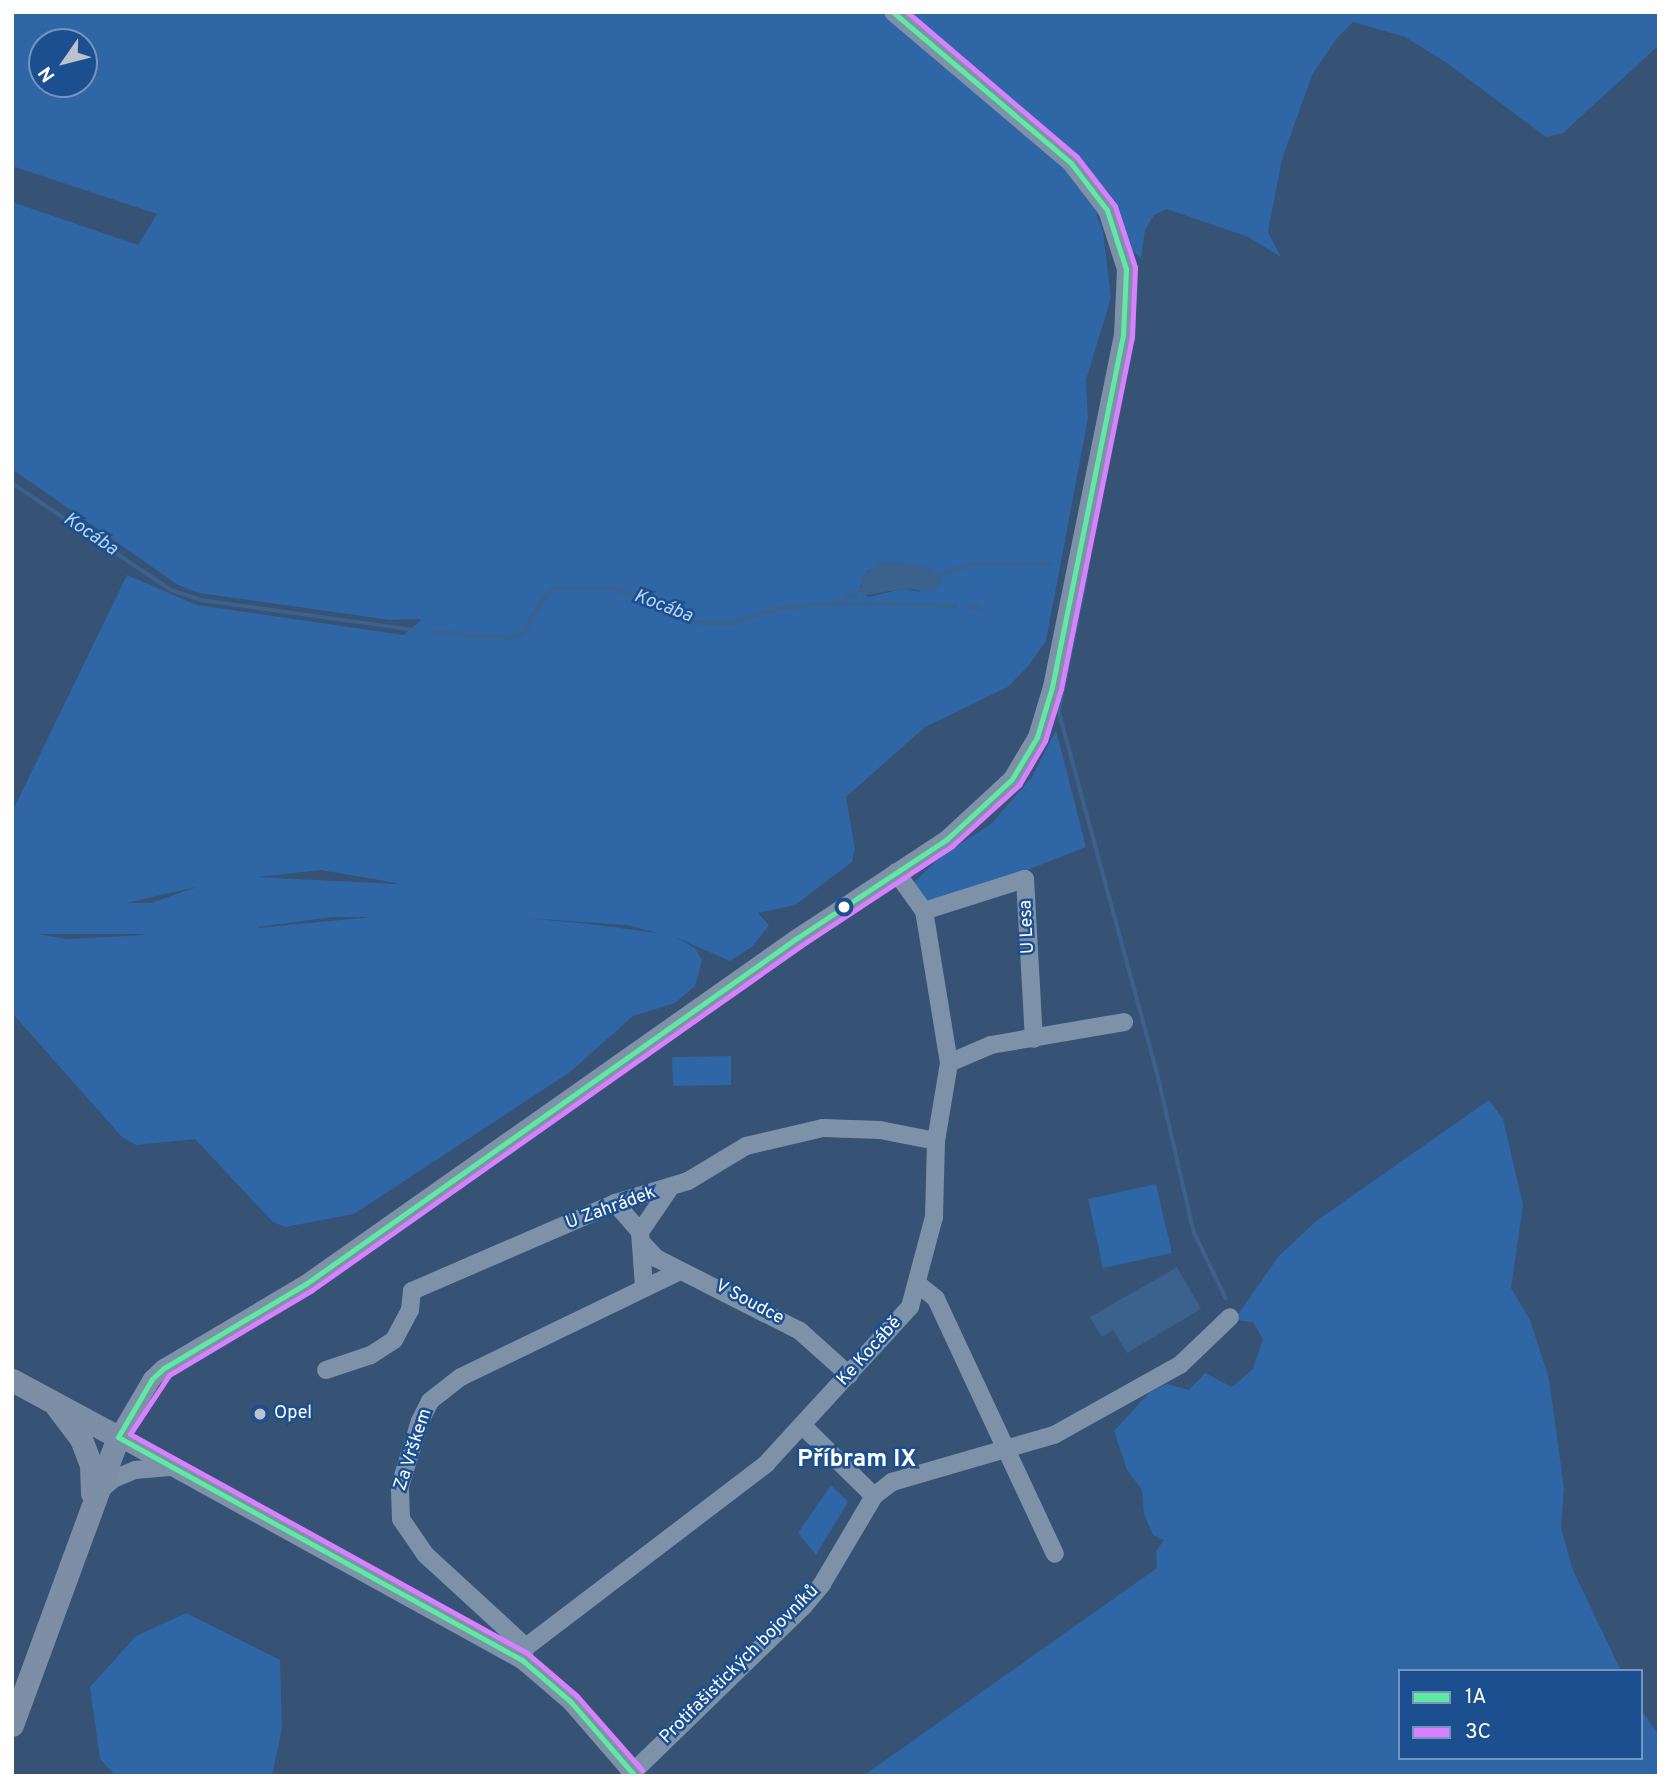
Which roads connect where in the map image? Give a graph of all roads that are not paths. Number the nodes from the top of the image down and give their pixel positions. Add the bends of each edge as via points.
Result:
1 (893, 12) edge
2 (896, 873) junction
3 (924, 911) junction
4 (1124, 1022) dead end
5 (1034, 1039) junction
6 (949, 1063) junction
7 (936, 1141) junction
8 (670, 1188) junction
9 (615, 1203) junction
10 (641, 1238) junction
11 (680, 1271) junction
12 (919, 1285) junction
13 (644, 1287) junction
14 (1230, 1317) dead end
15 (326, 1370) dead end
16 (849, 1375) junction
17 (12, 1380) edge
18 (51, 1400) junction
19 (804, 1427) junction
20 (118, 1437) junction
21 (1008, 1449) junction
22 (174, 1467) junction
23 (874, 1496) junction
24 (92, 1499) junction
25 (1055, 1555) dead end
26 (524, 1653) junction
27 (12, 1725) edge
28 (632, 1774) edge

1 - 2 street via 1070,163 1107,210 1126,269 1123,335 1052,687 1037,737 1012,779 947,839
2 - 3 street, Ke Kocábě
2 - 20 street via 307,1283 164,1368
3 - 5 street, U Lesa via 1025,879
3 - 6 street, Ke Kocábě
4 - 5 street
5 - 6 street via 991,1045
6 - 7 street, Ke Kocábě
7 - 8 street, U Zahrádek via 867,1130 800,1132 747,1146
7 - 12 street, Ke Kocábě via 934,1217
8 - 9 street, U Zahrádek
8 - 10 street
9 - 10 street, V Soudce
9 - 15 street, U Zahrádek via 412,1291 410,1310 394,1340 371,1355
10 - 11 street, V Soudce
10 - 13 street
11 - 13 street, Za Vrškem
11 - 16 street, V Soudce via 800,1331
12 - 16 street, Ke Kocábě via 894,1327
12 - 21 street via 936,1299
13 - 26 street, Za Vrškem via 461,1377 430,1401 420,1421 400,1486 401,1519 425,1554
14 - 21 street, Protifašistických bojovníků via 1180,1366 1154,1383 1055,1436
16 - 19 street, Ke Kocábě
17 - 18 main road
18 - 20 main road
18 - 24 main road via 81,1439 91,1465
19 - 23 street
19 - 26 street, Ke Kocábě via 766,1464
20 - 22 street
20 - 24 main road
21 - 23 street, Protifašistických bojovníků via 913,1472
21 - 25 street
22 - 24 street via 135,1470 113,1479
22 - 26 street
23 - 28 street, Protifašistických bojovníků via 822,1584 803,1607
24 - 27 main road
26 - 28 street

